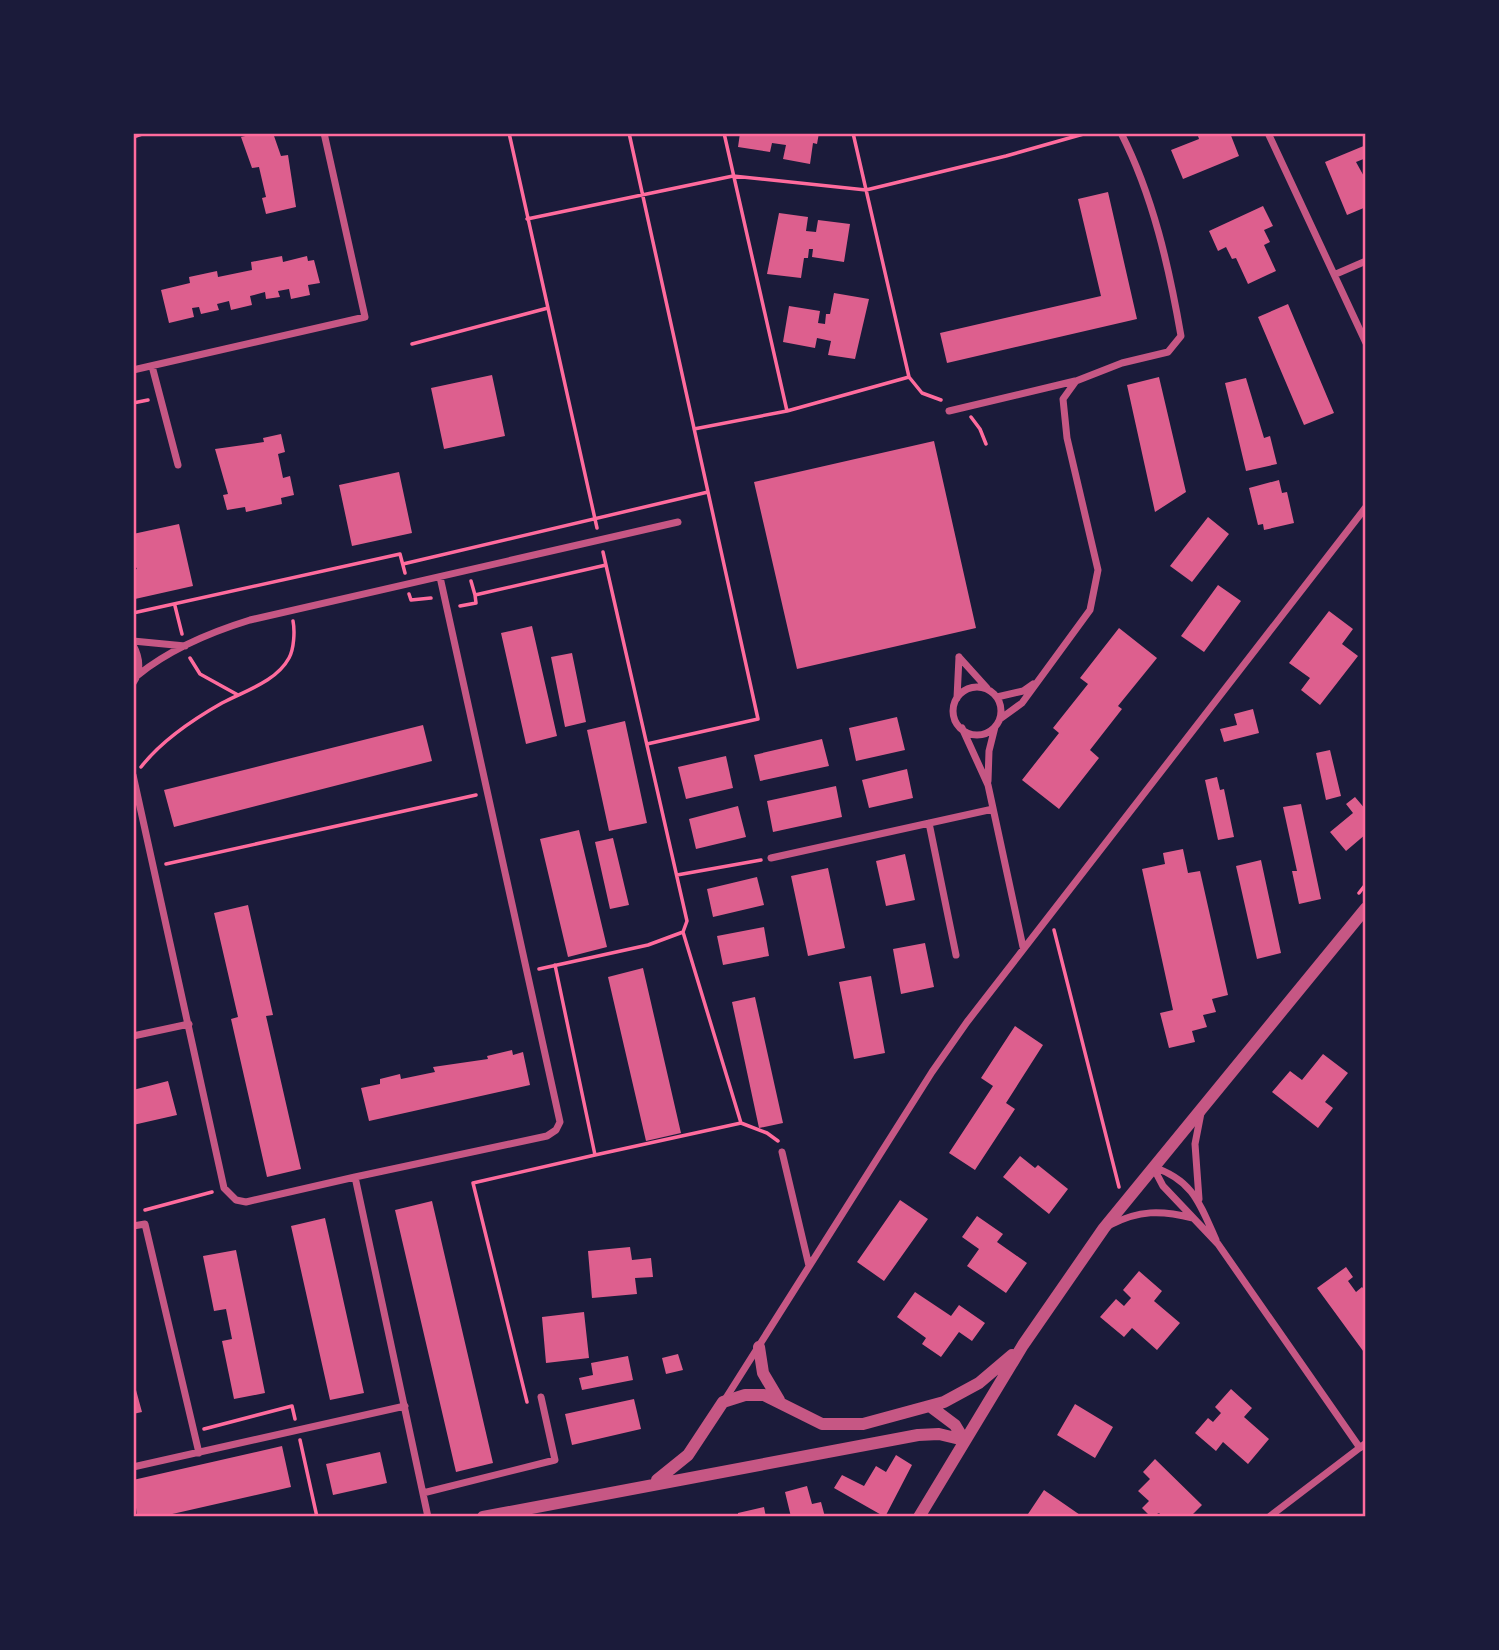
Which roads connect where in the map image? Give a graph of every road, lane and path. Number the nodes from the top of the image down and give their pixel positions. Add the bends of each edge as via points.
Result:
1 (145, 133) edge
2 (324, 133) edge
3 (629, 133) edge
4 (724, 133) edge
5 (853, 133) edge
6 (1087, 133) edge
7 (1122, 133) edge
8 (1269, 133) edge
9 (133, 137) edge
10 (733, 176) junction
11 (866, 190) junction
12 (643, 195) junction
13 (527, 219) dead end
14 (1366, 261) edge
15 (1336, 274) junction
16 (548, 308) dead end
17 (1366, 343) edge
18 (412, 344) dead end
19 (152, 366) junction
20 (133, 370) edge
21 (909, 377) junction
22 (1076, 381) junction
23 (963, 407) junction
24 (787, 411) junction
25 (948, 411) dead end
26 (694, 429) junction
27 (986, 444) dead end
28 (178, 465) dead end
29 (709, 492) junction
30 (1366, 507) edge
31 (678, 523) dead end
32 (403, 564) junction
33 (606, 565) dead end
34 (440, 577) junction
35 (407, 584) junction
36 (174, 606) junction
37 (447, 609) junction
38 (290, 611) junction
39 (133, 613) edge
40 (133, 643) edge
41 (186, 646) junction
42 (135, 679) edge
43 (1039, 679) junction
44 (987, 689) junction
45 (239, 695) junction
46 (997, 697) junction
47 (957, 699) junction
48 (998, 722) junction
49 (962, 728) junction
50 (648, 744) dead end
51 (133, 776) edge
52 (988, 785) junction
53 (488, 792) junction
54 (993, 809) junction
55 (929, 823) junction
56 (771, 858) joint
57 (153, 867) junction
58 (677, 875) dead end
59 (1366, 908) edge
60 (1049, 913) junction
61 (1023, 947) junction
62 (956, 955) dead end
63 (555, 965) junction
64 (528, 971) junction
65 (189, 1024) junction
66 (133, 1036) edge
67 (1203, 1104) junction
68 (741, 1123) junction
69 (782, 1152) joint
70 (595, 1155) junction
71 (1153, 1167) junction
72 (355, 1177) junction
73 (224, 1188) junction
74 (1125, 1202) junction
75 (1201, 1206) junction
76 (1193, 1219) junction
77 (145, 1224) junction
78 (133, 1226) edge
79 (1104, 1228) junction
80 (1218, 1244) junction
81 (809, 1266) junction
82 (1023, 1345) junction
83 (759, 1347) junction
84 (541, 1397) dead end
85 (779, 1401) junction
86 (723, 1402) junction
87 (405, 1406) junction
88 (930, 1407) junction
89 (529, 1410) dead end
90 (964, 1440) junction
91 (1363, 1446) edge
92 (200, 1453) junction
93 (133, 1468) edge
94 (648, 1485) junction
95 (423, 1493) junction
96 (428, 1517) edge
97 (483, 1517) edge
98 (919, 1517) edge
99 (1269, 1517) edge

1 - 9 path
2 - 19 street via 365,317
3 - 12 path
4 - 10 path
5 - 11 path
6 - 11 path
7 - 22 street via 1158,231 1181,336 1168,352
8 - 15 street
10 - 11 path
10 - 12 path
10 - 24 path
11 - 21 path
12 - 13 path
12 - 26 path
14 - 15 street
15 - 17 street
16 - 18 path
19 - 20 street
19 - 28 street
21 - 23 path via 922,393
21 - 24 path
22 - 23 street
22 - 43 street via 1063,399 1067,438 1098,570 1090,610
23 - 25 street
23 - 27 path
24 - 26 path
26 - 29 path
29 - 32 path
29 - 50 path via 758,719
30 - 60 street
31 - 34 street
32 - 35 path
32 - 36 path via 400,554
33 - 37 path via 475,596 476,603
34 - 35 street
34 - 37 street
35 - 37 path via 411,600 429,596 435,611
35 - 38 street
36 - 39 path
36 - 41 path
37 - 53 street
38 - 41 street via 232,625
38 - 45 path via 295,629 289,659 266,682
40 - 41 street
40 - 42 street via 138,655
41 - 42 street via 153,663
41 - 45 path via 200,674
43 - 46 street via 1023,691
43 - 48 street via 1022,702
44 - 46 street
44 - 47 street via 967,689
44 - 47 street via 959,657
45 - 51 path via 179,730
46 - 48 street
47 - 49 street via 954,715
48 - 49 street via 975,734
48 - 52 street via 989,751
49 - 52 street
51 - 57 street
52 - 54 street
53 - 57 path
53 - 64 street
54 - 55 street
54 - 61 street
55 - 56 street
55 - 62 street
56 - 58 path
57 - 65 street
59 - 67 street
60 - 61 street
60 - 74 path
61 - 81 street via 932,1072
63 - 64 path
63 - 68 path via 648,945 683,932
63 - 70 path
64 - 72 street via 559,1110 556,1130 547,1136
65 - 66 street
65 - 73 street
67 - 71 street
67 - 75 street via 1195,1144
68 - 69 path via 767,1133 780,1143
68 - 70 path
69 - 81 street
70 - 89 path via 473,1183
71 - 74 street
71 - 75 street via 1181,1179
71 - 76 street via 1163,1186
72 - 73 street via 246,1202 236,1200
72 - 87 street
73 - 77 path via 142,1211
74 - 79 street
75 - 80 street
76 - 79 street via 1163,1211 1140,1212
76 - 80 street
77 - 78 street
77 - 92 street
79 - 82 street
80 - 91 street
81 - 83 street
82 - 88 street via 978,1383
82 - 90 street
83 - 85 street via 763,1373
83 - 86 street
84 - 95 street via 555,1460
85 - 86 street via 755,1395
85 - 88 street via 813,1420 844,1426
86 - 94 street via 681,1464
87 - 92 street
87 - 95 street
88 - 90 street via 955,1424
90 - 94 street via 929,1434
90 - 98 street
91 - 99 street
92 - 93 street
94 - 97 street
95 - 96 street

